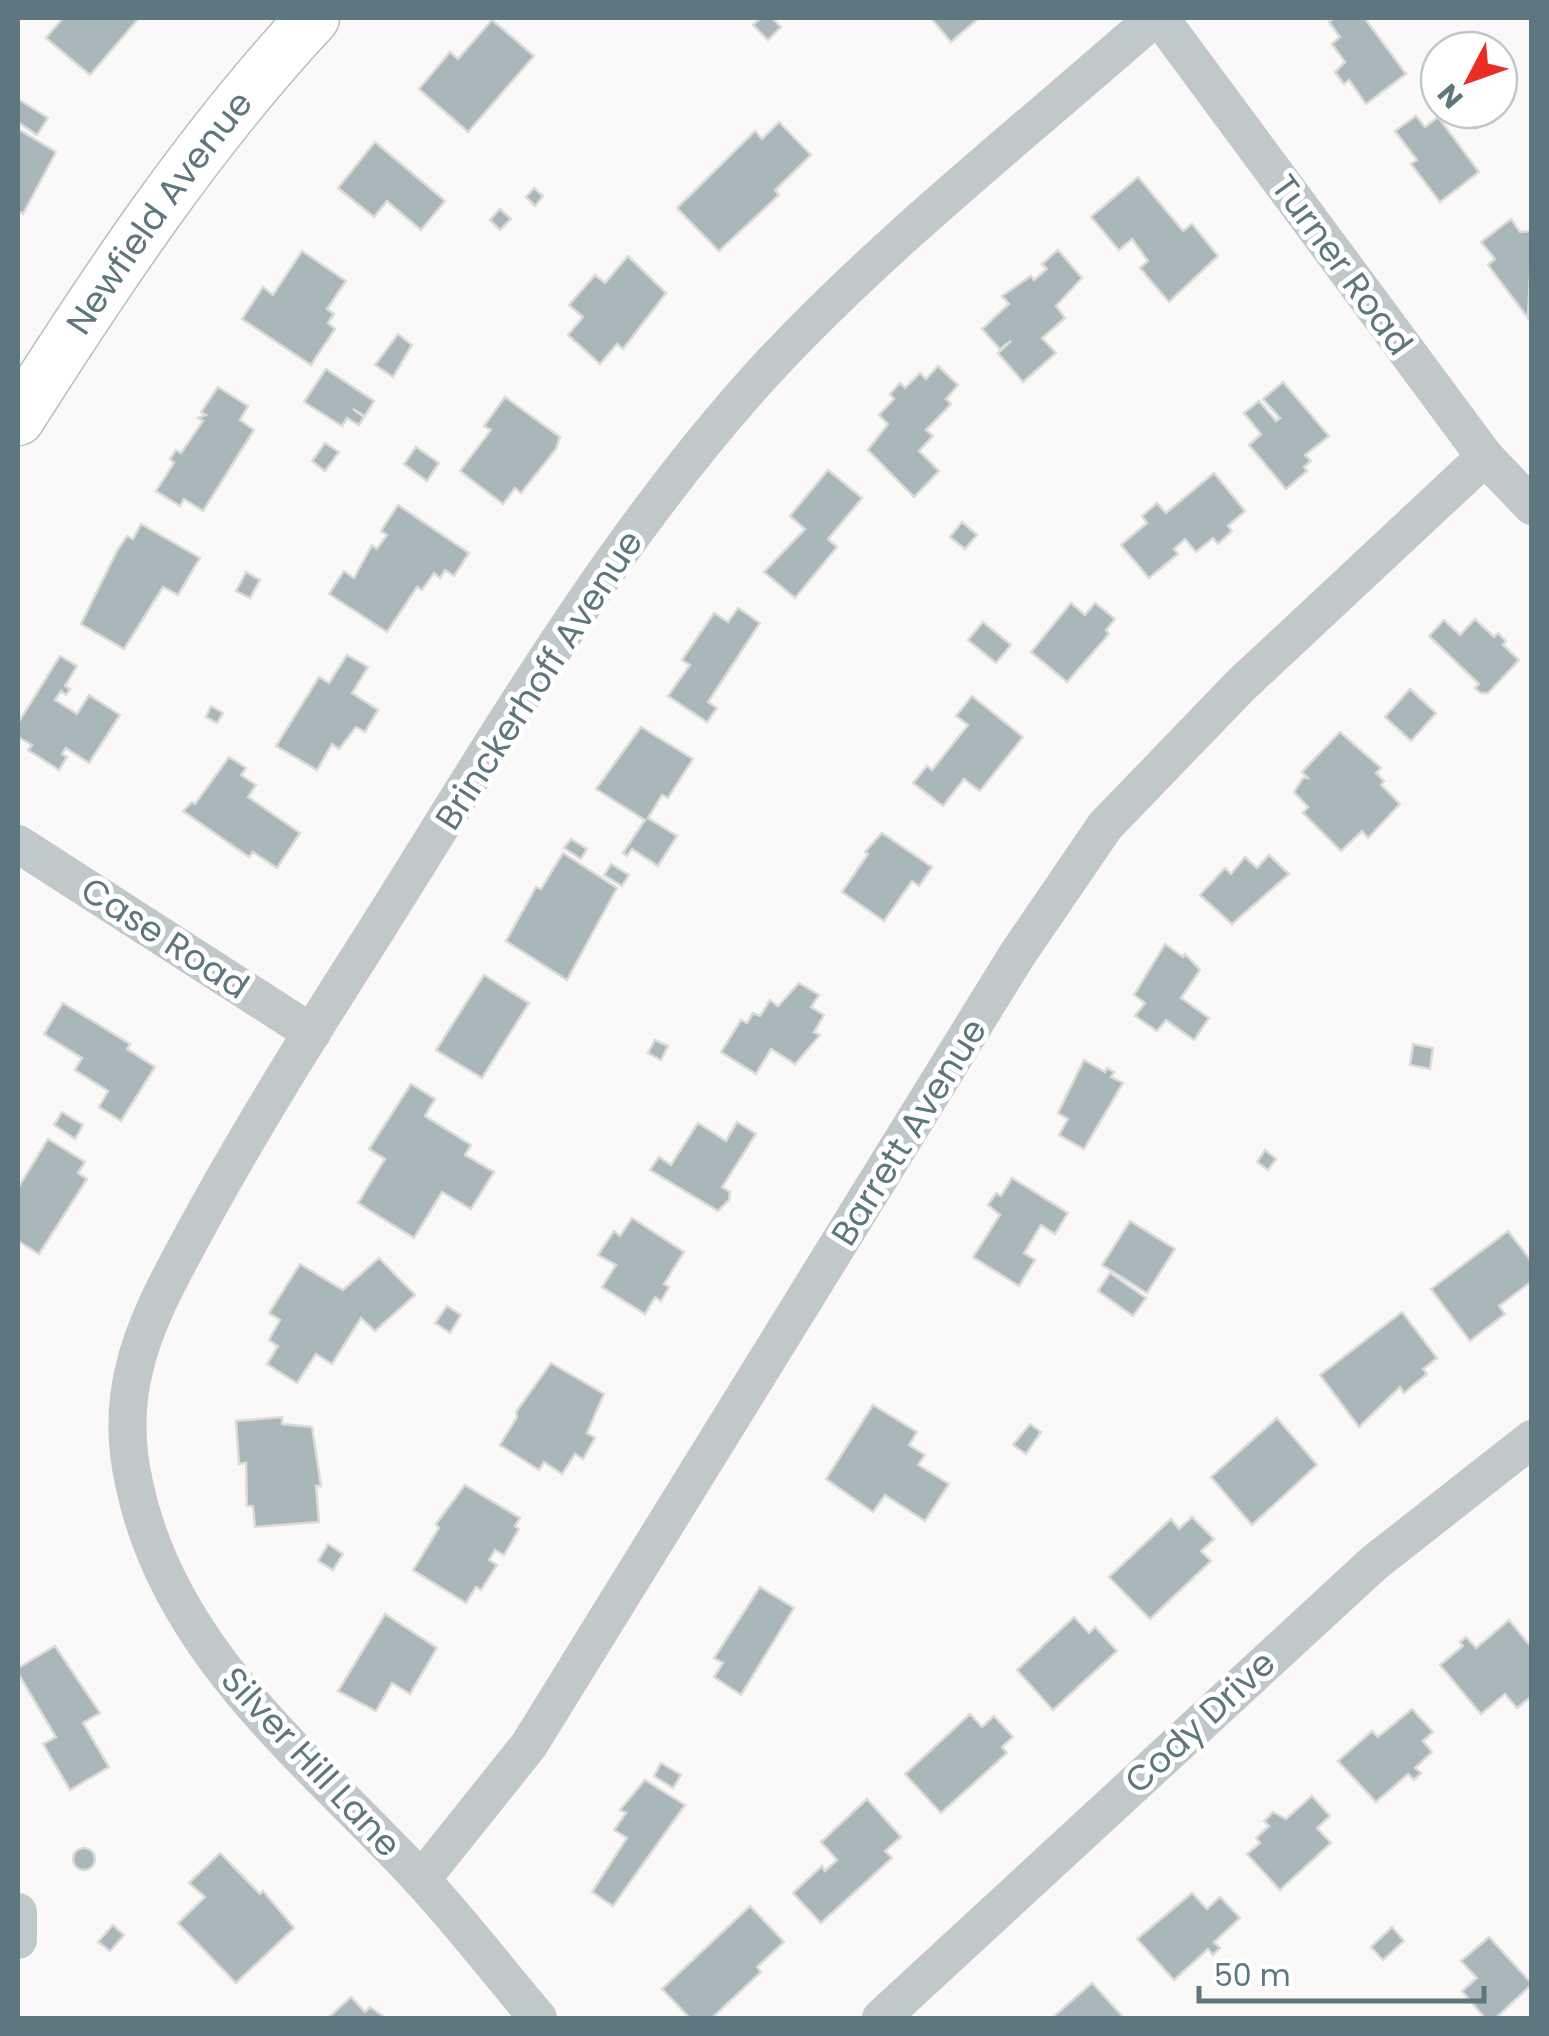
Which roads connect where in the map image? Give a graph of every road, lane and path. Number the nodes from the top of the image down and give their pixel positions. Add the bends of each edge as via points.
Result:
1 (313, 18) edge
2 (1157, 18) edge
3 (18, 419) edge
4 (1485, 456) junction
5 (1532, 506) edge
6 (18, 844) edge
7 (312, 1032) junction
8 (1532, 1439) edge
9 (132, 1476) joint
10 (422, 1880) junction
11 (18, 1912) edge
12 (18, 1940) edge
13 (538, 2018) edge
14 (882, 2018) edge

1 - 3 main road, Newfield Avenue via 114,268
2 - 4 street, Turner Road
2 - 7 street, Brinckerhoff Avenue via 827,307 695,454 553,652
4 - 5 street, Turner Road
4 - 10 street, Barrett Avenue via 1241,685 1105,826 1007,972 529,1745
6 - 7 street, Case Road
7 - 9 street, Brinckerhoff Avenue via 160,1298 134,1370 127,1424
8 - 14 street, Cody Drive via 1374,1563
9 - 10 street, Silver Hill Lane via 147,1537 197,1633 238,1690
10 - 13 street, Silver Hill Lane
11 - 12 street

